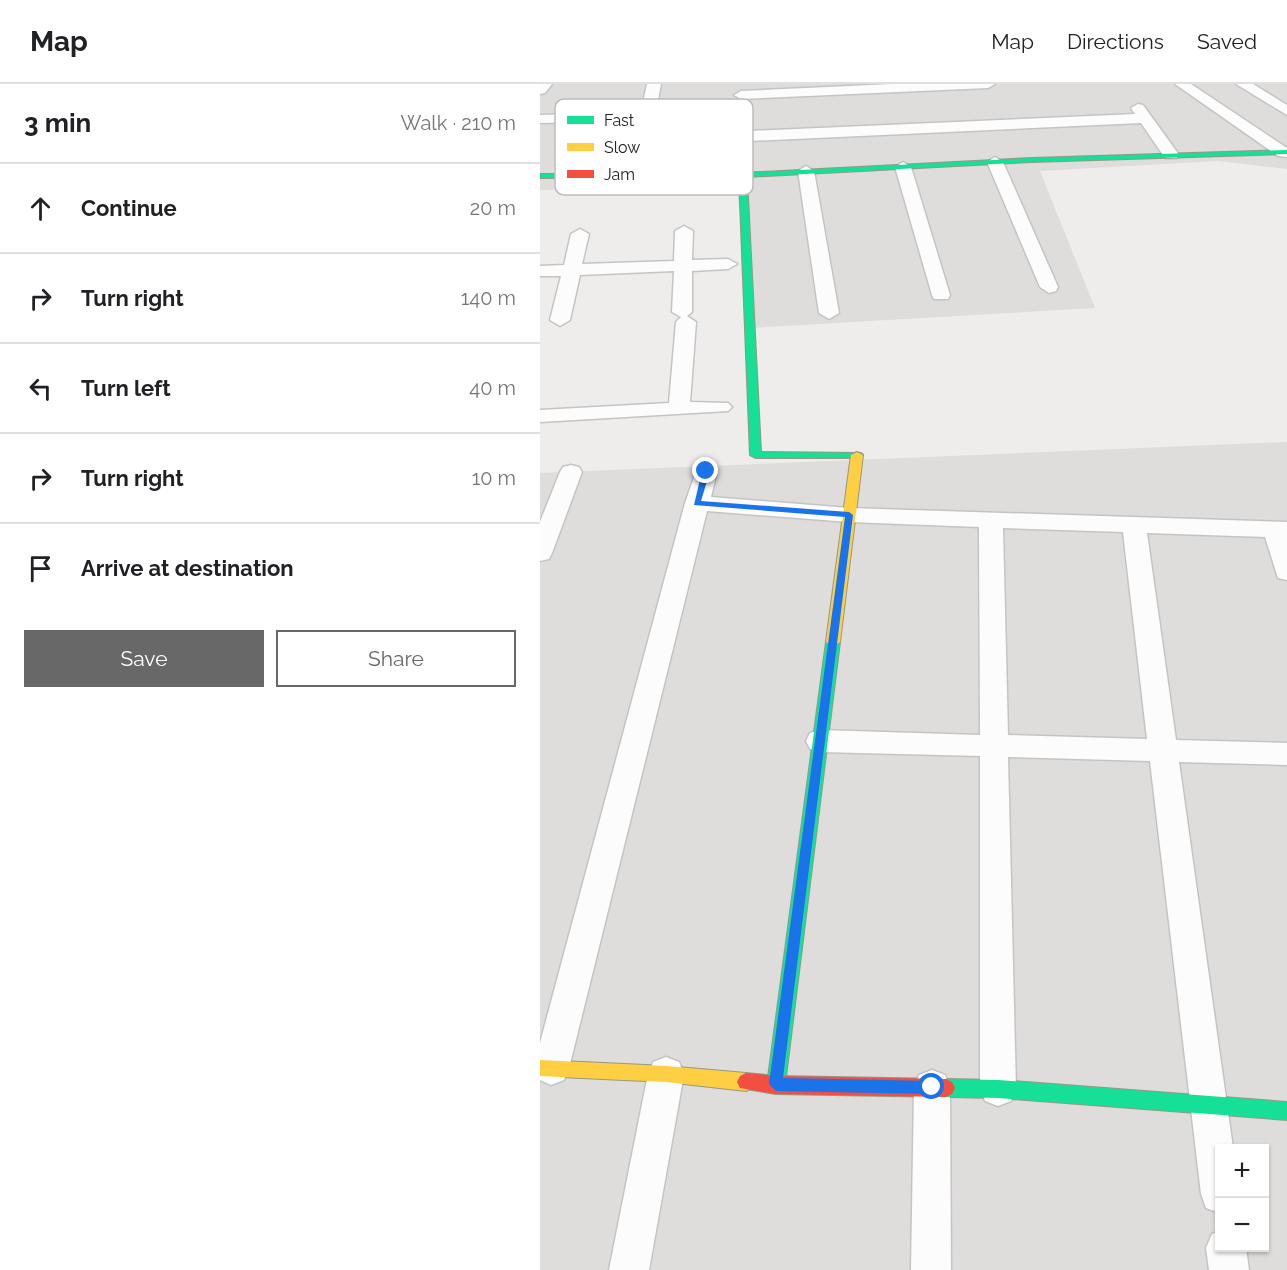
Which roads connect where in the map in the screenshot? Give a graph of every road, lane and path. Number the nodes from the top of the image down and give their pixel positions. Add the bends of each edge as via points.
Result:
1 (544, 84) edge
2 (654, 84) edge
3 (988, 84) edge
4 (1182, 84) edge
5 (1244, 84) edge
6 (930, 89) edge
7 (540, 90) edge
8 (840, 92) edge
9 (741, 95) dead end
10 (651, 99) edge
11 (1287, 111) edge
12 (540, 119) edge
13 (555, 119) edge
14 (753, 136) edge
15 (1286, 153) edge
16 (1172, 155) junction
17 (996, 162) junction
18 (903, 167) junction
19 (806, 171) junction
20 (753, 174) edge
21 (744, 195) edge
22 (684, 231) dead end
23 (580, 234) dead end
24 (728, 264) dead end
25 (682, 266) junction
26 (571, 270) junction
27 (540, 272) edge
28 (1049, 287) dead end
29 (941, 295) dead end
30 (829, 313) dead end
31 (560, 320) dead end
32 (721, 407) dead end
33 (679, 409) junction
34 (540, 416) edge
35 (706, 471) dead end
36 (571, 472) dead end
37 (697, 503) junction
38 (849, 515) junction
39 (991, 520) junction
40 (1134, 524) junction
41 (1281, 530) edge
42 (540, 553) edge
43 (1287, 572) edge
44 (820, 741) junction
45 (994, 746) junction
46 (1163, 750) junction
47 (1287, 754) edge
48 (545, 1068) edge
49 (666, 1074) junction
50 (776, 1084) junction
51 (932, 1087) junction
52 (998, 1089) junction
53 (1208, 1106) junction
54 (1287, 1111) edge
55 (1215, 1157) edge
56 (1227, 1252) edge
57 (630, 1270) edge
58 (931, 1270) edge
59 (1229, 1270) edge

1 - 7 street
2 - 10 street
3 - 6 street
4 - 15 street
5 - 11 street
6 - 8 street
8 - 9 street
12 - 13 street
14 - 16 street via 849,126 1141,113
15 - 16 street
16 - 17 street
17 - 18 street
17 - 28 street
18 - 19 street
18 - 29 street
19 - 20 street
19 - 30 street
21 - 38 street via 756,455 857,455
22 - 25 street
23 - 26 street
24 - 25 street
25 - 26 street
25 - 33 street via 684,317
26 - 27 street
26 - 31 street
32 - 33 street
33 - 34 street
35 - 37 street
36 - 42 street
37 - 38 street
37 - 48 street
38 - 39 street
38 - 44 street
39 - 40 street
39 - 45 street
40 - 41 street
40 - 46 street
41 - 43 street
44 - 45 street
44 - 50 street
45 - 46 street
45 - 52 street
46 - 47 street
46 - 53 street
48 - 49 street
49 - 50 street
49 - 57 street
50 - 51 street
51 - 52 street
51 - 58 street
52 - 53 street
53 - 54 street
53 - 55 street
56 - 59 street

